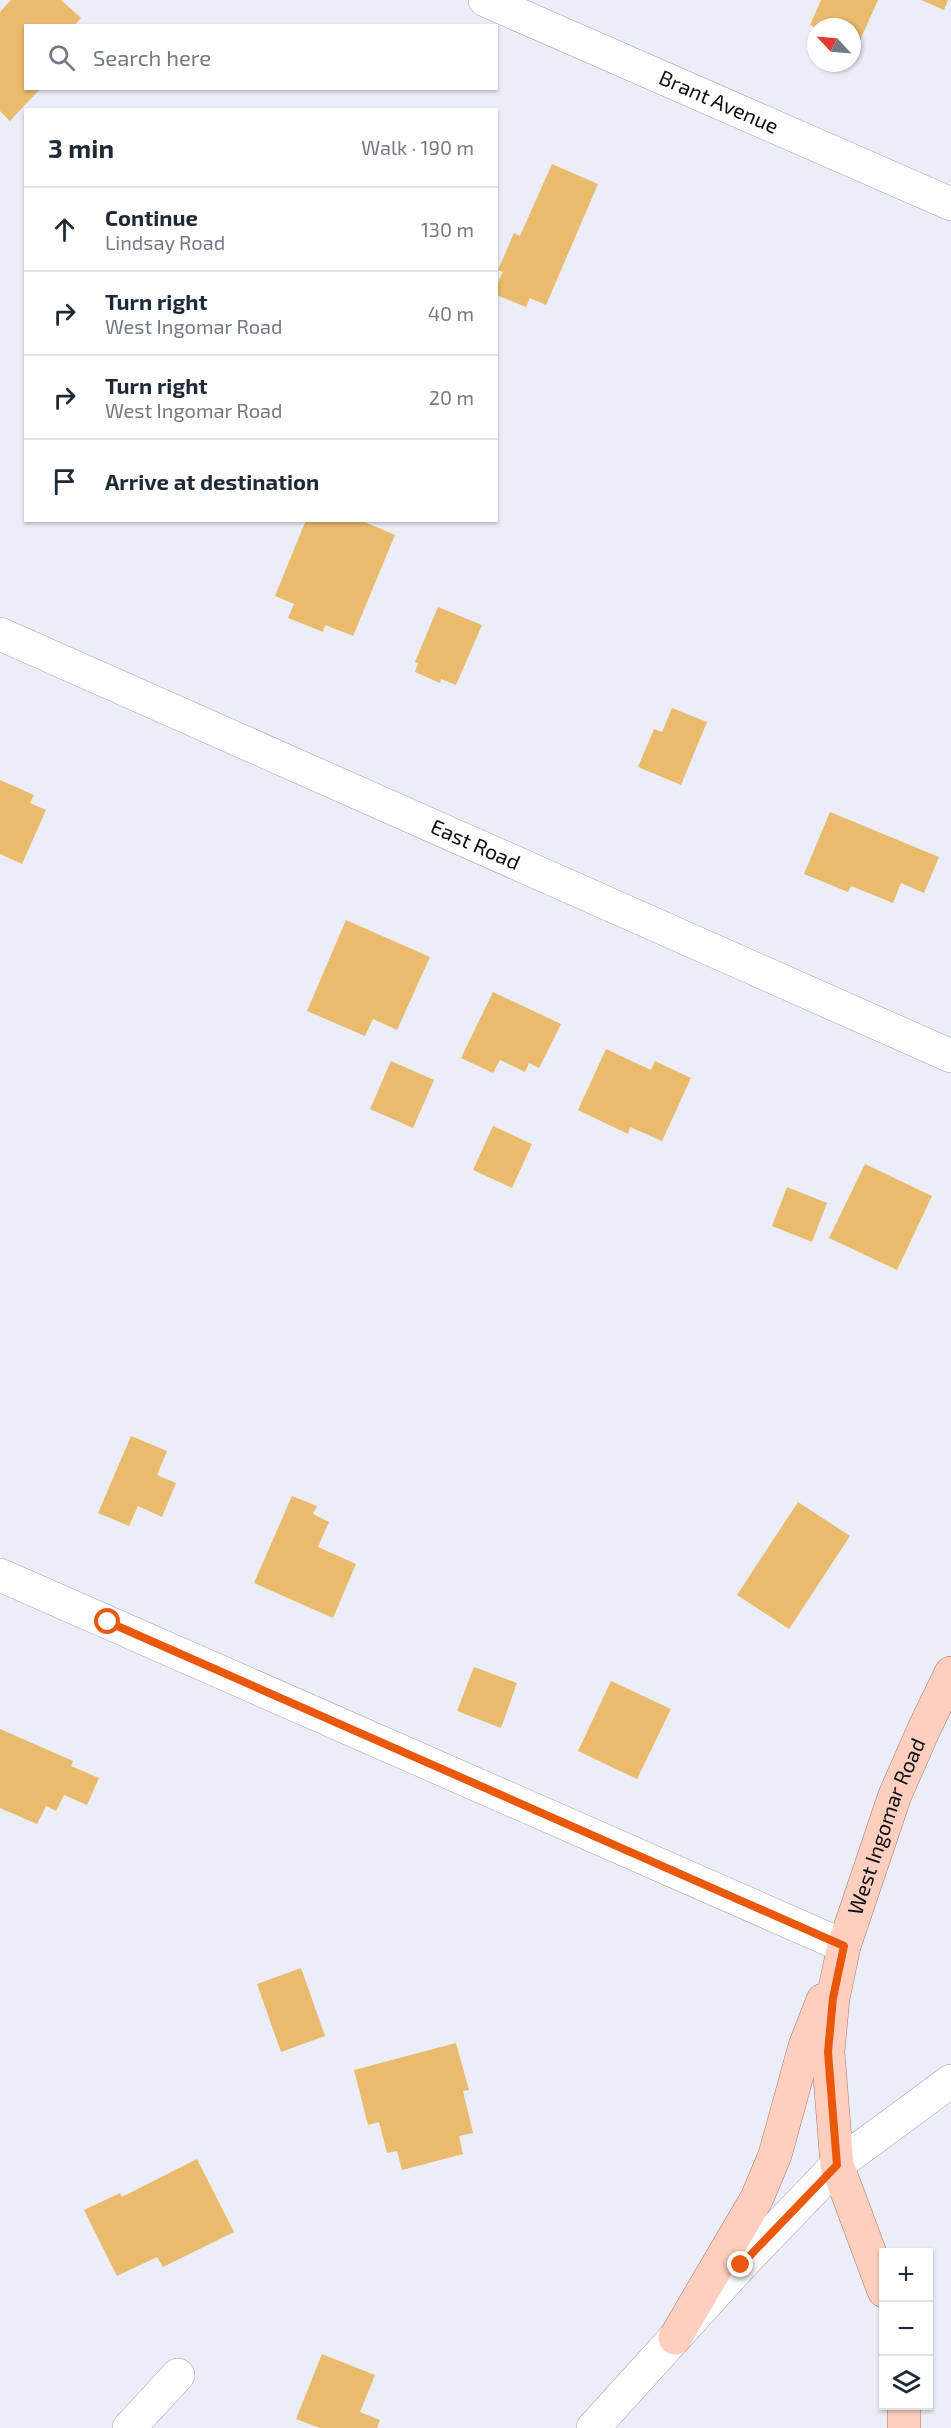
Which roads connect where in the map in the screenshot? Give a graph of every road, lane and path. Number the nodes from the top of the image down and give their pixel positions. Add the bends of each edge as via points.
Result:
1 (485, 0) edge
2 (951, 204) edge
3 (0, 634) edge
4 (951, 1056) edge
5 (0, 1575) edge
6 (951, 1673) edge
7 (844, 1946) junction
8 (951, 2081) edge
9 (837, 2165) junction
10 (879, 2278) edge
11 (675, 2338) junction
12 (178, 2375) dead end
13 (904, 2410) edge
14 (129, 2428) edge
15 (593, 2428) edge
16 (904, 2428) edge

1 - 2 street, Brant Avenue
3 - 4 street, East Road
5 - 7 street
6 - 7 main road, West Ingomar Road via 896,1795
7 - 9 main road, West Ingomar Road via 833,1998 828,2052
7 - 11 main road via 805,2046 775,2155 757,2198
8 - 9 street
9 - 10 main road, West Ingomar Road
9 - 11 street
11 - 15 street
12 - 14 street
13 - 16 main road

